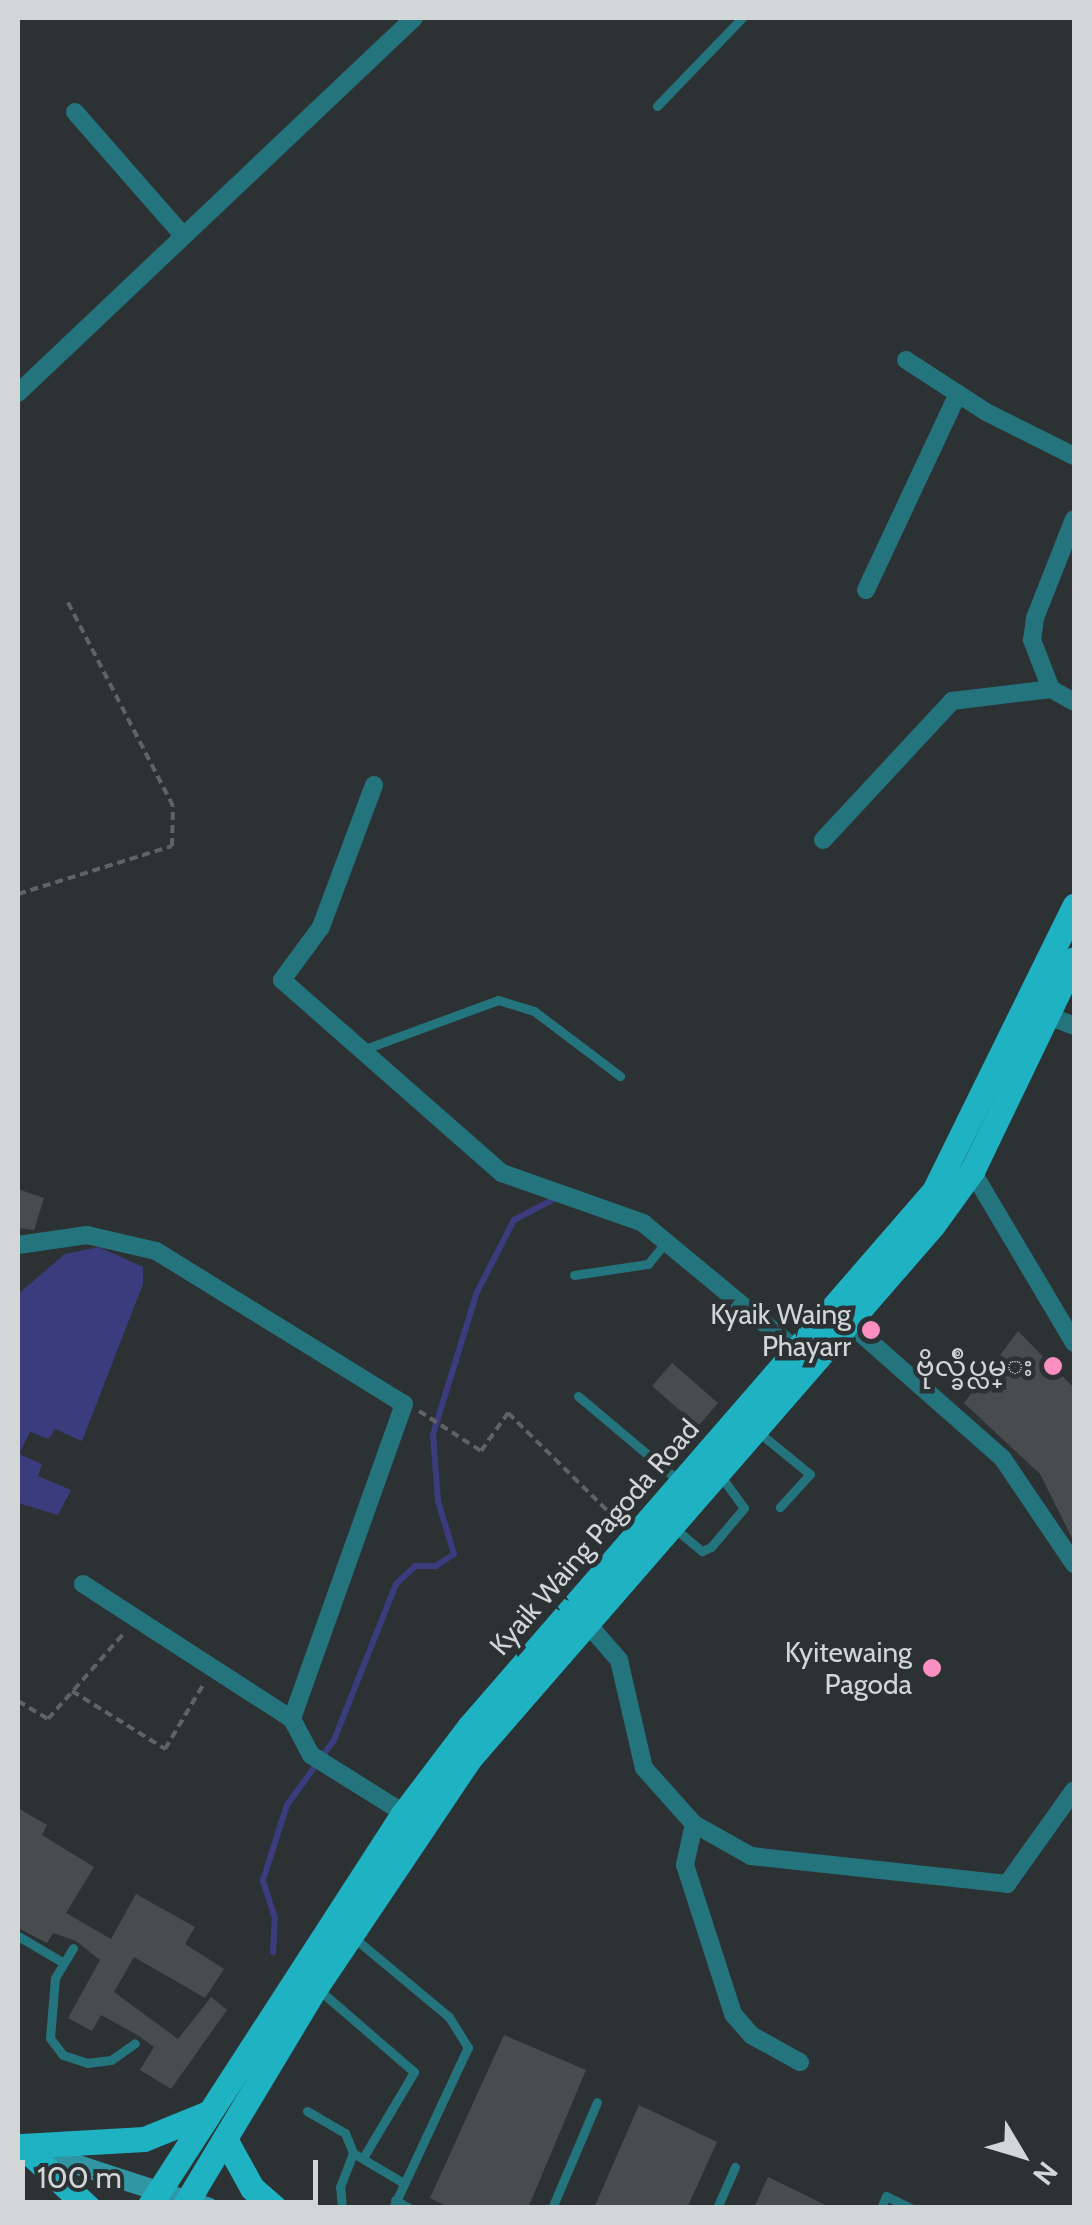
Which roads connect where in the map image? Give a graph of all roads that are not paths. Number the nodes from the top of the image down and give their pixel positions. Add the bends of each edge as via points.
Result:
1 (414, 18) edge
2 (742, 18) edge
3 (657, 106) dead end
4 (75, 112) dead end
5 (181, 233) junction
6 (906, 360) dead end
7 (18, 393) edge
8 (958, 394) junction
9 (1074, 456) edge
10 (1074, 520) edge
11 (866, 590) dead end
12 (1050, 689) junction
13 (1074, 702) edge
14 (374, 785) dead end
15 (823, 840) dead end
16 (1074, 906) edge
17 (1074, 959) edge
18 (1036, 1011) junction
19 (1074, 1026) edge
20 (365, 1049) junction
21 (620, 1076) dead end
22 (972, 1171) junction
23 (666, 1242) junction
24 (18, 1245) edge
25 (574, 1275) dead end
26 (849, 1323) junction
27 (1074, 1342) edge
28 (798, 1350) junction
29 (578, 1396) dead end
30 (756, 1430) junction
31 (718, 1473) junction
32 (688, 1490) junction
33 (780, 1507) dead end
34 (671, 1526) junction
35 (1074, 1564) edge
36 (83, 1584) dead end
37 (586, 1622) junction
38 (292, 1719) junction
39 (1074, 1790) edge
40 (413, 1819) junction
41 (694, 1824) junction
42 (350, 1935) junction
43 (18, 1936) edge
44 (73, 1948) dead end
45 (64, 1963) junction
46 (316, 1987) junction
47 (135, 2043) dead end
48 (800, 2062) dead end
49 (597, 2102) dead end
50 (307, 2110) dead end
51 (208, 2113) junction
52 (225, 2139) junction
53 (20, 2146) edge
54 (353, 2153) junction
55 (364, 2158) junction
56 (735, 2167) dead end
57 (402, 2182) junction
58 (154, 2199) edge
59 (394, 2204) edge
60 (193, 2205) edge
61 (89, 2208) edge
62 (275, 2208) edge
63 (342, 2208) edge
64 (409, 2208) edge
65 (552, 2208) edge
66 (717, 2208) edge
67 (881, 2208) edge
68 (911, 2208) edge

1 - 5 street
2 - 3 lane
4 - 5 street
5 - 7 street
6 - 8 street
8 - 9 street
8 - 11 street
10 - 12 street via 1035,618 1032,640
12 - 13 street
12 - 15 street via 952,701
14 - 20 street via 321,927 281,976
16 - 18 main road, Kyaik Waing Pagoda Road
17 - 18 main road, Kyaik Waing Pagoda Road
18 - 19 street
18 - 22 main road, Kyaik Waing Pagoda Road
18 - 28 main road, Kyaik Waing Pagoda Road via 934,1191
20 - 21 lane via 498,1000 534,1011
20 - 23 street via 502,1173 643,1224
22 - 26 main road, Kyaik Waing Pagoda Road
22 - 27 street
23 - 25 lane via 648,1264
23 - 28 street
24 - 38 street via 87,1235 156,1251 404,1404
26 - 30 main road, Kyaik Waing Pagoda Road
26 - 35 street via 1002,1460
28 - 32 main road, Kyaik Waing Pagoda Road
29 - 32 lane
30 - 31 main road, Kyaik Waing Pagoda Road
30 - 33 lane via 810,1474
31 - 32 main road, Kyaik Waing Pagoda Road
31 - 34 lane via 744,1508 711,1547 702,1551
32 - 34 main road, Kyaik Waing Pagoda Road
32 - 40 main road, Kyaik Waing Pagoda Road via 633,1536
34 - 37 main road, Kyaik Waing Pagoda Road
36 - 38 street
37 - 40 main road, Kyaik Waing Pagoda Road
37 - 41 street via 619,1660 644,1768
38 - 40 street via 311,1755
39 - 41 street via 1008,1884 750,1856
40 - 42 main road, Kyaik Waing Pagoda Road
40 - 51 main road, Kyaik Waing Pagoda Road
41 - 48 street via 686,1865 733,2014 751,2035
42 - 46 main road, Kyaik Waing Pagoda Road
42 - 57 lane via 466,2036
43 - 45 lane
44 - 45 lane
45 - 47 lane via 50,2008 50,2038 63,2055 87,2063 111,2060
46 - 52 main road, Kyaik Waing Pagoda Road
46 - 55 lane via 414,2072
49 - 65 lane
50 - 54 lane via 345,2133
51 - 53 main road via 144,2140
51 - 58 main road, Kyaik Waing Pagoda Road
52 - 60 main road, Kyaik Waing Pagoda Road
52 - 62 main road via 252,2188
53 - 58 main road
53 - 61 main road
54 - 55 lane
54 - 63 lane via 340,2187
55 - 57 lane
56 - 66 lane
57 - 59 lane
58 - 60 main road
59 - 64 lane
67 - 68 lane via 886,2196

